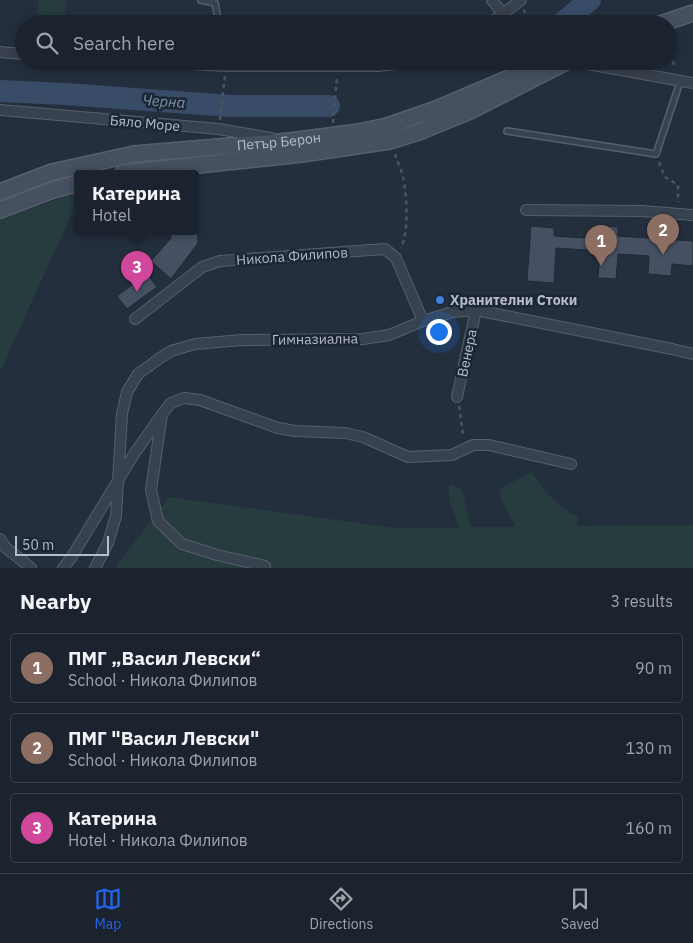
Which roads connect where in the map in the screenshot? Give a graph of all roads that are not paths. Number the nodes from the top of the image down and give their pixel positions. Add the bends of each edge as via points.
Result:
1 (201, 0) edge
2 (492, 0) edge
3 (519, 1) edge
4 (693, 13) edge
5 (503, 14) joint
6 (217, 15) edge
7 (678, 18) edge
8 (0, 52) edge
9 (15, 53) edge
10 (527, 70) edge
11 (552, 70) edge
12 (617, 70) edge
13 (680, 82) junction
14 (693, 83) edge
15 (0, 110) edge
16 (507, 131) dead end
17 (290, 142) junction
18 (155, 151) junction
19 (158, 168) junction
20 (144, 170) edge
21 (74, 184) edge
22 (0, 192) edge
23 (0, 210) edge
24 (526, 210) dead end
25 (693, 215) edge
26 (476, 310) junction
27 (135, 319) dead end
28 (423, 321) junction
29 (693, 354) edge
30 (458, 397) road end
31 (162, 414) junction
32 (571, 464) dead end
33 (117, 482) junction
34 (0, 539) edge
35 (265, 566) dead end
36 (31, 568) edge
37 (63, 568) edge
38 (95, 568) edge

1 - 6 lane via 215,3
2 - 5 street
3 - 5 street
4 - 7 main road
8 - 9 street
10 - 17 main road, Петър Берон via 387,126
11 - 19 main road, Петър Берон via 470,111 390,141 302,154
12 - 13 street
13 - 14 street
13 - 16 lane via 656,154
15 - 17 street, Бяло Море via 219,129
17 - 18 main road, Петър Берон
18 - 19 main road
18 - 22 main road, Петър Берон via 52,172
19 - 20 main road, Петър Берон
21 - 23 main road
24 - 25 street
26 - 28 street, Гимназиална via 452,312
26 - 29 street, Гимназиална
26 - 30 street, Венера
27 - 28 street, Никола Филипов via 202,268 220,261 385,249 396,258
28 - 33 street, Гимназиална via 389,335 363,339 242,340 195,344 170,351 138,374 127,392 122,414
31 - 32 street via 171,403 184,398 200,400 296,432 345,432 408,457 452,455 473,445 489,445
31 - 33 street
31 - 35 street via 151,490 158,521 182,544
33 - 37 street
33 - 38 street, Гимназиална via 116,516 108,543
34 - 36 street

